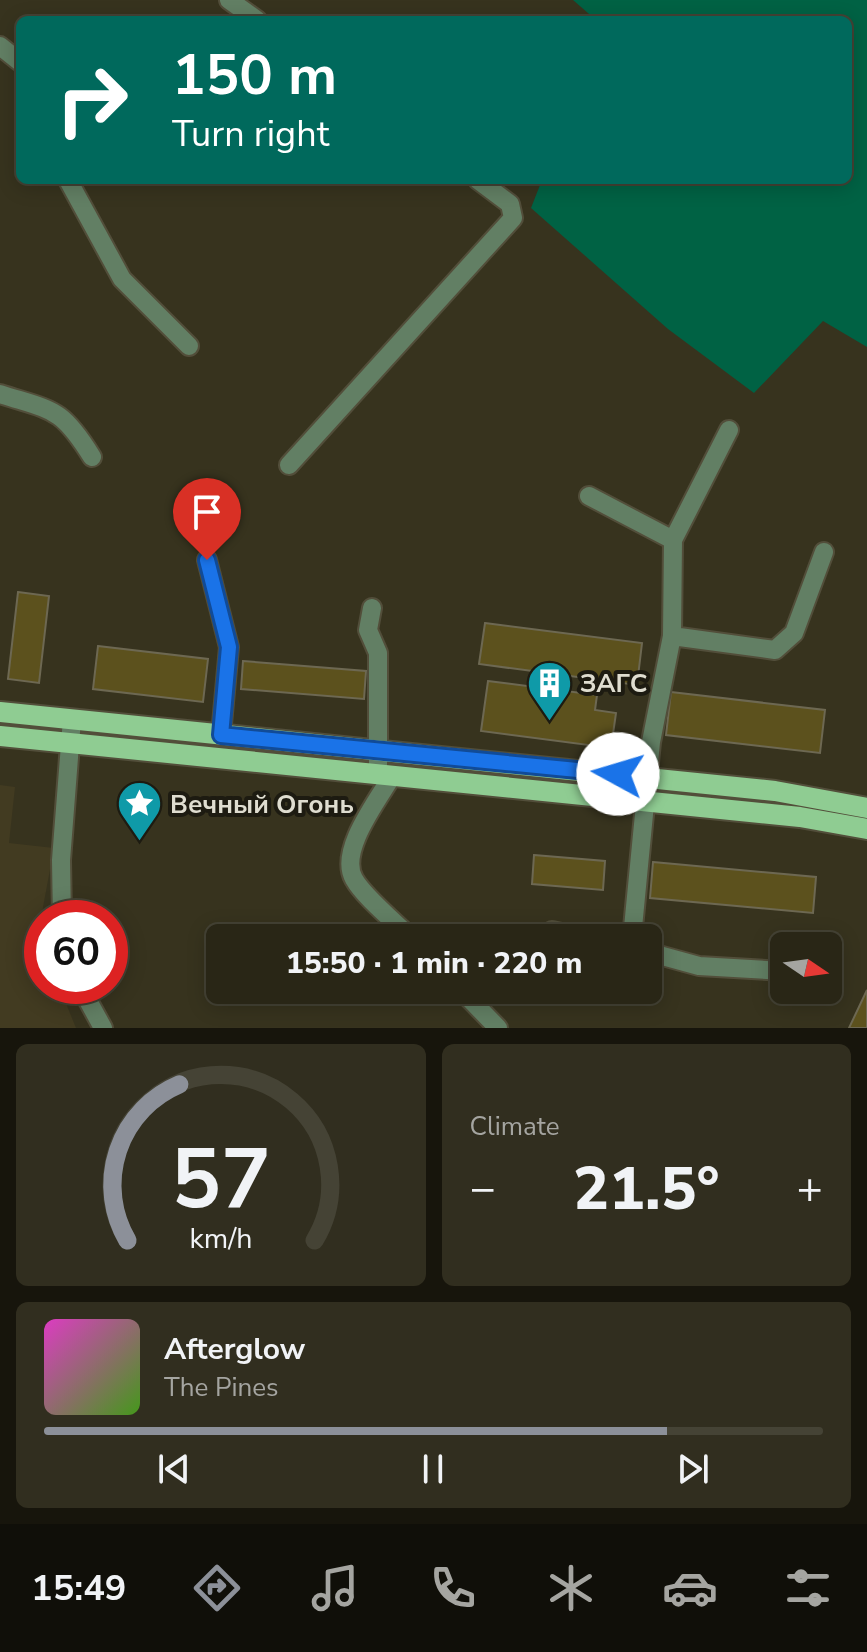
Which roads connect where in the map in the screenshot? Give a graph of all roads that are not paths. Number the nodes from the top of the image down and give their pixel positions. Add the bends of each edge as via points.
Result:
1 (229, 0) edge
2 (251, 16) edge
3 (0, 46) edge
4 (16, 59) edge
5 (70, 184) edge
6 (483, 184) edge
7 (189, 346) dead end
8 (0, 394) edge
9 (729, 430) dead end
10 (92, 457) dead end
11 (289, 465) dead end
12 (589, 496) dead end
13 (673, 540) junction
14 (824, 552) dead end
15 (207, 560) dead end
16 (372, 608) dead end
17 (672, 636) junction
18 (0, 712) edge
19 (72, 719) junction
20 (221, 735) junction
21 (0, 736) edge
22 (73, 743) junction
23 (378, 750) junction
24 (385, 775) junction
25 (648, 777) junction
26 (646, 802) junction
27 (867, 808) edge
28 (867, 829) edge
29 (62, 900) edge
30 (397, 924) edge
31 (633, 924) edge
32 (662, 956) edge
33 (770, 970) edge
34 (90, 1004) edge
35 (475, 1004) edge
36 (103, 1028) edge
37 (498, 1028) edge

1 - 2 street
3 - 4 street
5 - 7 street via 122,279
6 - 11 street via 510,204 513,218
8 - 10 street via 48,407 71,424
9 - 13 street
12 - 13 street
13 - 17 street
14 - 17 street via 794,633 775,650
15 - 20 street via 229,647
16 - 23 street via 368,630 378,653
17 - 25 street
18 - 19 main road
19 - 20 main road
19 - 22 street
20 - 23 main road
21 - 22 main road
22 - 24 main road
22 - 29 street
23 - 24 street
23 - 25 main road
24 - 26 main road
24 - 30 street via 350,857 353,878
25 - 26 street
25 - 27 main road
26 - 28 main road
26 - 31 street
32 - 33 street via 699,966
34 - 36 street
35 - 37 street

